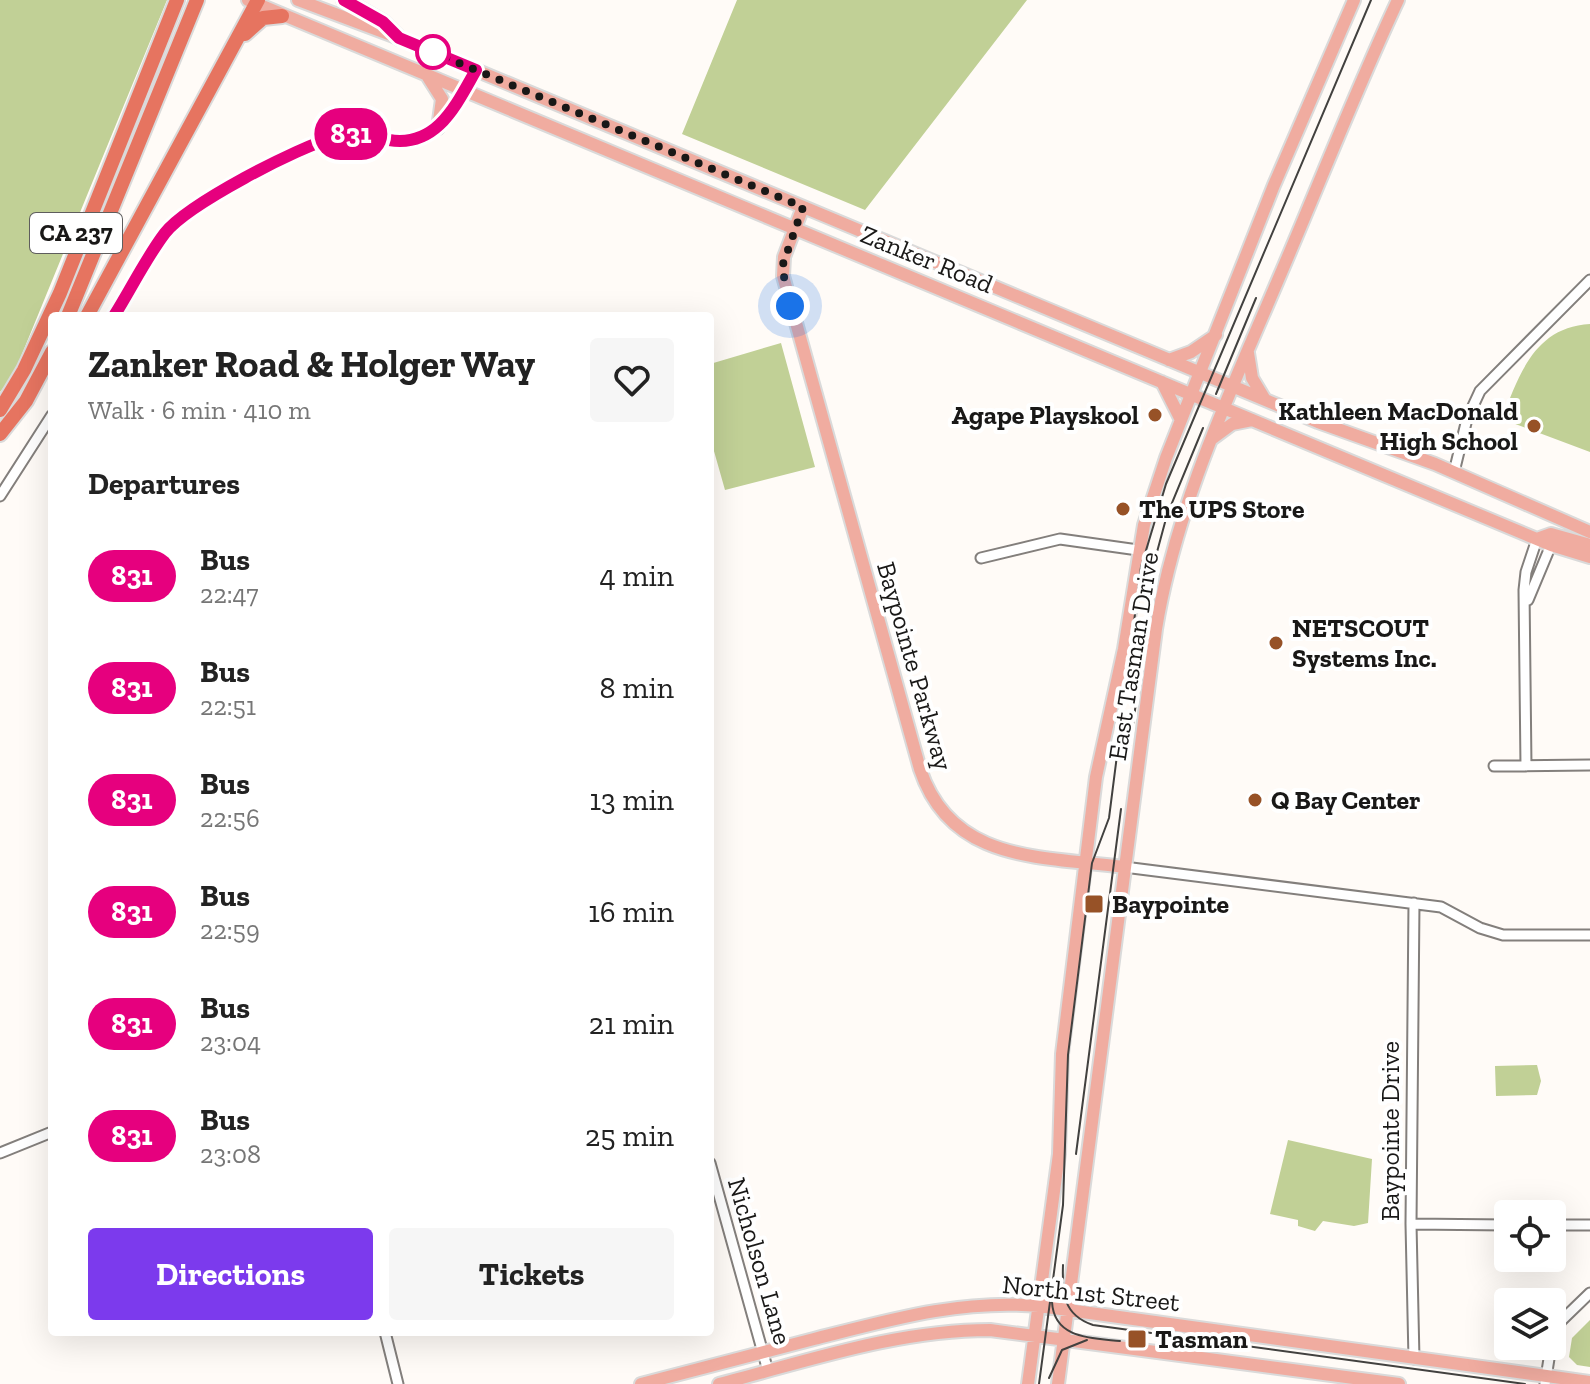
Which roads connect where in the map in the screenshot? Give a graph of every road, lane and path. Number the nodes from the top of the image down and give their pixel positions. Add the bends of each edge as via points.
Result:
1 (168, 0) edge
2 (177, 0) edge
3 (197, 0) edge
4 (298, 0) edge
5 (344, 0) edge
6 (1354, 0) edge
7 (1398, 0) edge
8 (254, 1) edge
9 (282, 16) junction
10 (399, 38) junction
11 (228, 56) junction
12 (476, 70) junction
13 (426, 74) junction
14 (464, 92) junction
15 (438, 128) junction
16 (803, 207) junction
17 (795, 228) junction
18 (1590, 280) edge
19 (51, 312) edge
20 (70, 312) edge
21 (89, 312) edge
22 (116, 312) edge
23 (48, 319) edge
24 (1216, 335) junction
25 (1248, 351) junction
26 (48, 360) edge
27 (1169, 360) junction
28 (1201, 373) junction
29 (48, 376) edge
30 (1162, 382) junction
31 (1233, 386) junction
32 (1192, 395) junction
33 (0, 396) edge
34 (1264, 398) junction
35 (26, 401) junction
36 (1224, 408) junction
37 (0, 410) edge
38 (1181, 420) junction
39 (1252, 420) junction
40 (48, 421) edge
41 (0, 434) edge
42 (1212, 439) junction
43 (1454, 472) junction
44 (0, 496) edge
45 (1590, 532) edge
46 (1537, 539) junction
47 (1551, 545) junction
48 (1590, 545) edge
49 (1138, 550) junction
50 (1590, 557) edge
51 (981, 558) dead end
52 (1526, 603) junction
53 (1590, 765) edge
54 (1494, 766) dead end
55 (1526, 766) junction
56 (1085, 862) junction
57 (1124, 867) junction
58 (1414, 903) junction
59 (1590, 935) edge
60 (48, 1134) edge
61 (0, 1153) edge
62 (714, 1177) edge
63 (1411, 1224) junction
64 (1494, 1225) edge
65 (1566, 1225) edge
66 (1590, 1225) edge
67 (1590, 1293) edge
68 (1039, 1306) junction
69 (1066, 1310) junction
70 (1566, 1316) edge
71 (386, 1336) edge
72 (1034, 1337) junction
73 (1063, 1341) junction
74 (763, 1353) junction
75 (1414, 1359) junction
76 (1549, 1360) edge
77 (768, 1371) junction
78 (1546, 1380) edge
79 (1590, 1382) edge
80 (398, 1384) edge
81 (641, 1384) edge
82 (719, 1384) edge
83 (1028, 1384) edge
84 (1058, 1384) edge
85 (1399, 1384) edge

1 - 33 highway, CA 237 via 36,331
2 - 19 highway
3 - 20 highway, CA 237
4 - 10 main road, Zanker Road
5 - 10 highway via 383,22
6 - 24 main road, East Tasman Drive
7 - 25 main road, East Tasman Drive
8 - 9 main road, Zanker Road
8 - 11 highway
9 - 11 highway via 258,21
9 - 13 main road, Zanker Road
10 - 12 main road, Zanker Road
11 - 21 highway
12 - 14 street
12 - 16 main road, Zanker Road
13 - 14 main road, Zanker Road
13 - 15 main road via 442,99
14 - 15 street
14 - 17 main road, Zanker Road
15 - 22 street via 409,141 336,137 204,201 166,232
16 - 17 main road, Baypointe Parkway
16 - 27 main road, Zanker Road
17 - 30 main road, Zanker Road
17 - 56 main road, Baypointe Parkway via 783,276 925,784 954,826 984,845
18 - 43 street via 1480,391
23 - 37 highway
24 - 27 main road
24 - 28 main road, East Tasman Drive
25 - 31 main road, East Tasman Drive
25 - 34 main road via 1252,378
26 - 35 highway
27 - 28 main road, Zanker Road
28 - 31 main road, Zanker Road
28 - 32 main road, East Tasman Drive
29 - 35 highway
30 - 32 main road, Zanker Road
30 - 38 main road
31 - 34 main road, Zanker Road
31 - 36 main road, East Tasman Drive
32 - 36 main road, Zanker Road
32 - 38 main road, East Tasman Drive
34 - 43 main road, Zanker Road
35 - 41 highway
36 - 39 main road, Zanker Road
36 - 42 main road, East Tasman Drive
38 - 49 main road, East Tasman Drive
39 - 42 main road via 1232,424
39 - 46 main road, Zanker Road
40 - 44 street
42 - 57 main road, East Tasman Drive via 1185,506 1164,583
43 - 45 main road, Zanker Road
46 - 47 main road, Zanker Road
46 - 48 main road via 1551,534
46 - 52 street via 1526,572
47 - 50 main road, Zanker Road
47 - 52 street
49 - 51 street via 1060,539
49 - 56 main road, East Tasman Drive
52 - 55 street
53 - 55 street
54 - 55 street
56 - 57 main road, Baypointe Parkway
56 - 68 main road, East Tasman Drive via 1062,1045 1059,1154
57 - 58 street, Baypointe Parkway
57 - 69 main road, East Tasman Drive
58 - 59 street, Baypointe Parkway via 1452,911 1503,935
58 - 63 street, Baypointe Drive
60 - 61 street
62 - 74 street, Nicholson Lane
63 - 64 street
63 - 75 street, Baypointe Drive
65 - 66 street
67 - 70 street
68 - 69 main road, North 1st Street
68 - 72 main road, East Tasman Drive
68 - 74 main road, North 1st Street via 951,1307
69 - 73 main road, East Tasman Drive
69 - 75 main road, North 1st Street
71 - 80 street
72 - 73 main road, North 1st Street
72 - 77 main road, North 1st Street via 990,1330 924,1333
72 - 83 main road, East Tasman Drive
73 - 84 main road, East Tasman Drive
73 - 85 main road, North 1st Street
74 - 77 street, Nicholson Lane
74 - 81 main road, North 1st Street
75 - 78 main road, North 1st Street
76 - 78 street
77 - 82 main road, North 1st Street
78 - 79 main road, North 1st Street

